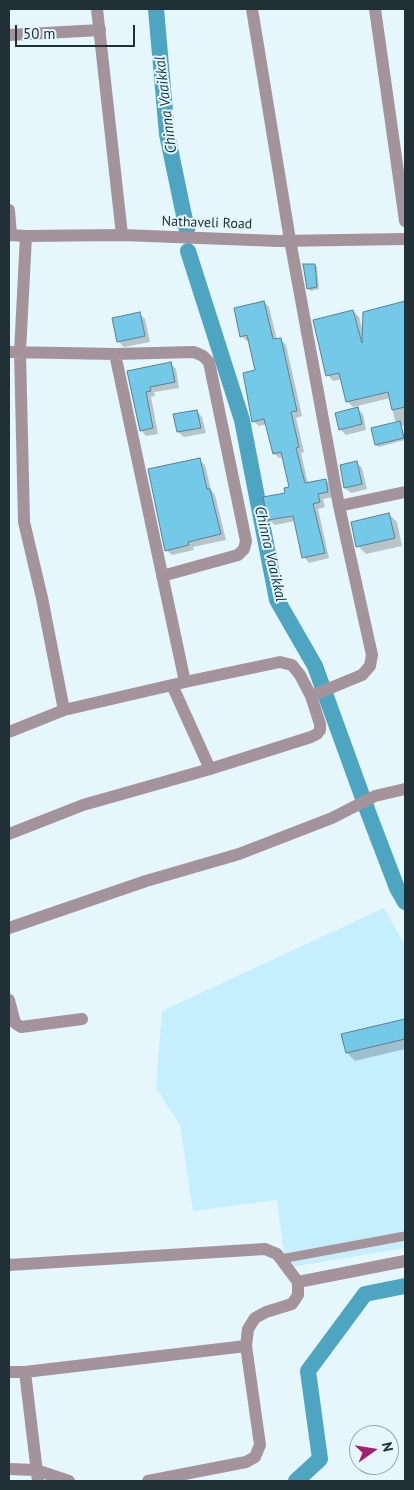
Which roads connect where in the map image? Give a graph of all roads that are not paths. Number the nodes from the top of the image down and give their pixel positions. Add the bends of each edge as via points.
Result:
1 (97, 9) edge
2 (252, 9) edge
3 (375, 9) edge
4 (100, 30) junction
5 (9, 35) edge
6 (9, 210) edge
7 (405, 221) edge
8 (10, 235) edge
9 (122, 235) junction
10 (26, 236) junction
11 (405, 239) edge
12 (290, 240) junction
13 (15, 352) edge
14 (115, 354) junction
15 (405, 492) edge
16 (339, 506) junction
17 (162, 576) junction
18 (185, 682) junction
19 (172, 685) junction
20 (315, 694) junction
21 (64, 710) junction
22 (9, 732) edge
23 (210, 769) junction
24 (405, 789) edge
25 (9, 834) edge
26 (9, 928) edge
27 (9, 999) edge
28 (82, 1019) dead end
29 (405, 1236) edge
30 (281, 1259) junction
31 (405, 1260) edge
32 (9, 1265) edge
33 (298, 1282) junction
34 (246, 1346) junction
35 (9, 1372) edge
36 (25, 1372) junction
37 (9, 1468) edge
38 (37, 1475) edge
39 (69, 1481) edge
40 (148, 1481) edge

1 - 4 street
2 - 12 street
3 - 7 street
4 - 5 street
4 - 9 street
6 - 8 street
8 - 10 street, Nathaveli Road
9 - 10 street, Nathaveli Road
9 - 12 street, Nathaveli Road
10 - 13 street
11 - 12 street, Nathaveli Road
12 - 16 street
13 - 14 street
13 - 21 street via 24,522
14 - 17 street
14 - 17 street via 194,352 209,362 246,541 238,555
15 - 16 street
16 - 20 street via 372,655 370,666 362,675
17 - 18 street
18 - 19 street
18 - 20 street via 286,662
19 - 21 street
19 - 23 street
20 - 23 street via 320,724 317,734
21 - 22 street
23 - 25 street via 83,805
24 - 26 street via 375,796 332,818 239,854 146,881
27 - 28 street via 16,1023 21,1027
29 - 30 lane
30 - 32 street via 265,1249
30 - 33 street
31 - 33 street
33 - 34 street via 298,1294 292,1304 255,1318 248,1330
34 - 36 street
34 - 40 street via 260,1445 255,1457 246,1462
35 - 36 street
36 - 38 street
37 - 38 street
38 - 39 street

